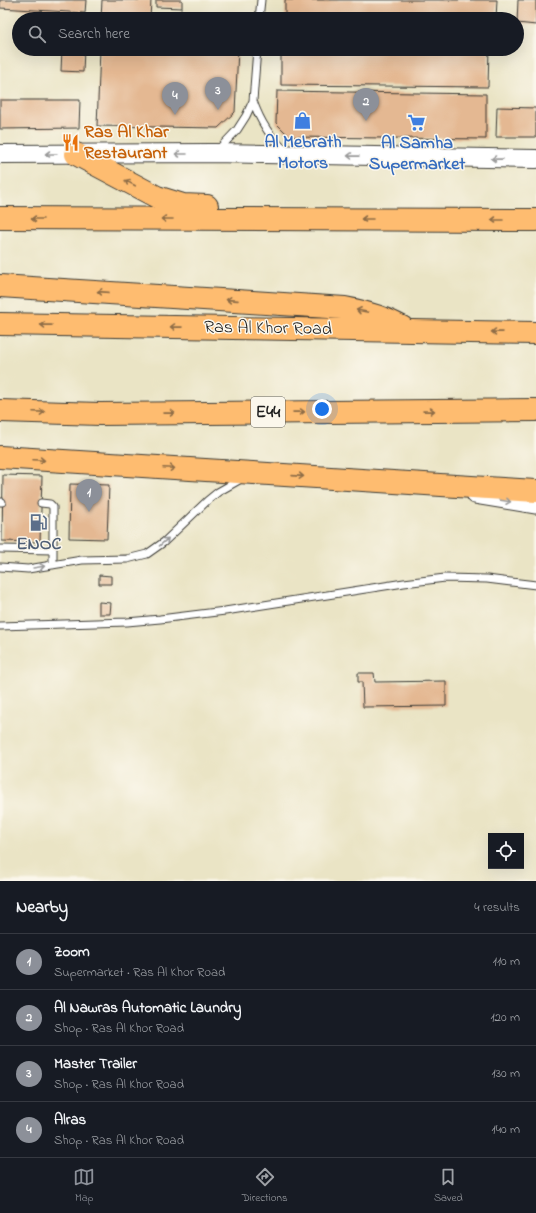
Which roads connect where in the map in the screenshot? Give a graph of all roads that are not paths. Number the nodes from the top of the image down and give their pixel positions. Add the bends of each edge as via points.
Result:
1 (261, 0) edge
2 (260, 12) edge
3 (256, 56) edge
4 (253, 101) junction
5 (214, 153) junction
6 (0, 154) edge
7 (76, 154) junction
8 (291, 155) junction
9 (536, 159) edge
10 (0, 218) edge
11 (317, 219) junction
12 (536, 220) edge
13 (0, 286) edge
14 (0, 324) edge
15 (411, 331) junction
16 (536, 333) edge
17 (536, 410) edge
18 (0, 411) edge
19 (0, 457) edge
20 (256, 473) junction
21 (384, 482) junction
22 (536, 490) edge
23 (41, 503) dead end
24 (536, 506) edge
25 (0, 549) edge
26 (53, 550) junction
27 (53, 565) junction
28 (0, 568) edge
29 (536, 586) edge
30 (0, 626) edge

1 - 2 lane
3 - 4 lane
4 - 5 lane via 237,130
4 - 8 lane via 267,132
5 -> 7 street
5 - 8 street
7 -> 6 street
11 -> 7 highway via 268,208 196,206 170,202
9 -> 8 street
11 -> 10 highway
12 -> 11 highway
15 -> 13 highway via 383,318 346,308
15 -> 14 highway, Ras Al Khor Road
16 -> 15 highway, Ras Al Khor Road
18 -> 17 highway, E44 via 100,414
19 -> 20 highway
20 -> 21 highway
27 -> 20 lane via 82,560 127,559 147,554 164,542 218,492
21 - 22 highway
21 -> 24 street
23 - 26 lane via 54,507
25 - 26 lane
26 - 27 lane
28 -> 27 lane via 28,569
29 - 30 lane via 487,579 445,578 167,619

